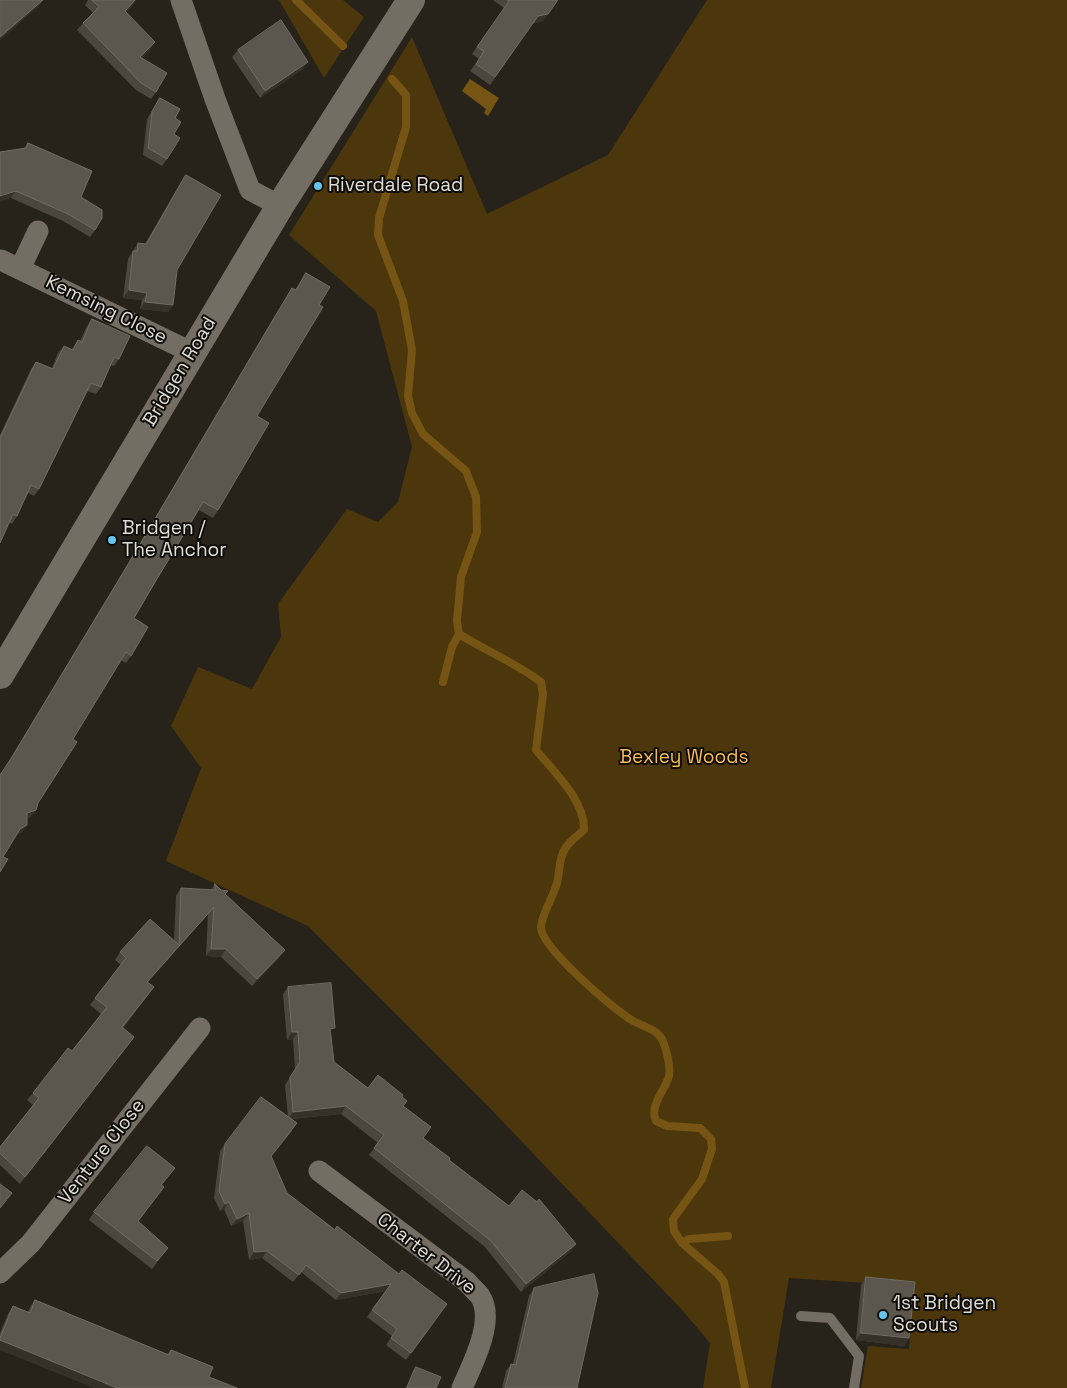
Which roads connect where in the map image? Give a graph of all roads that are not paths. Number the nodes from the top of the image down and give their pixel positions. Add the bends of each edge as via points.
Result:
1 (181, 0) edge
2 (411, 0) edge
3 (280, 206) junction
4 (38, 231) dead end
5 (191, 352) junction
6 (0, 676) edge
7 (200, 1028) dead end
8 (319, 1171) dead end
9 (0, 1273) edge
10 (801, 1316) dead end
11 (462, 1388) edge
12 (854, 1388) edge

1 - 3 street via 214,99 250,190
2 - 3 main road, Bridgen Road
3 - 5 main road, Bridgen Road
4 - 5 street, Kemsing Close via 11,264
5 - 6 main road, Bridgen Road
7 - 9 street, Venture Close via 31,1243
8 - 11 street, Charter Drive via 466,1282 481,1297 485,1328
10 - 12 lane via 830,1318 859,1356

